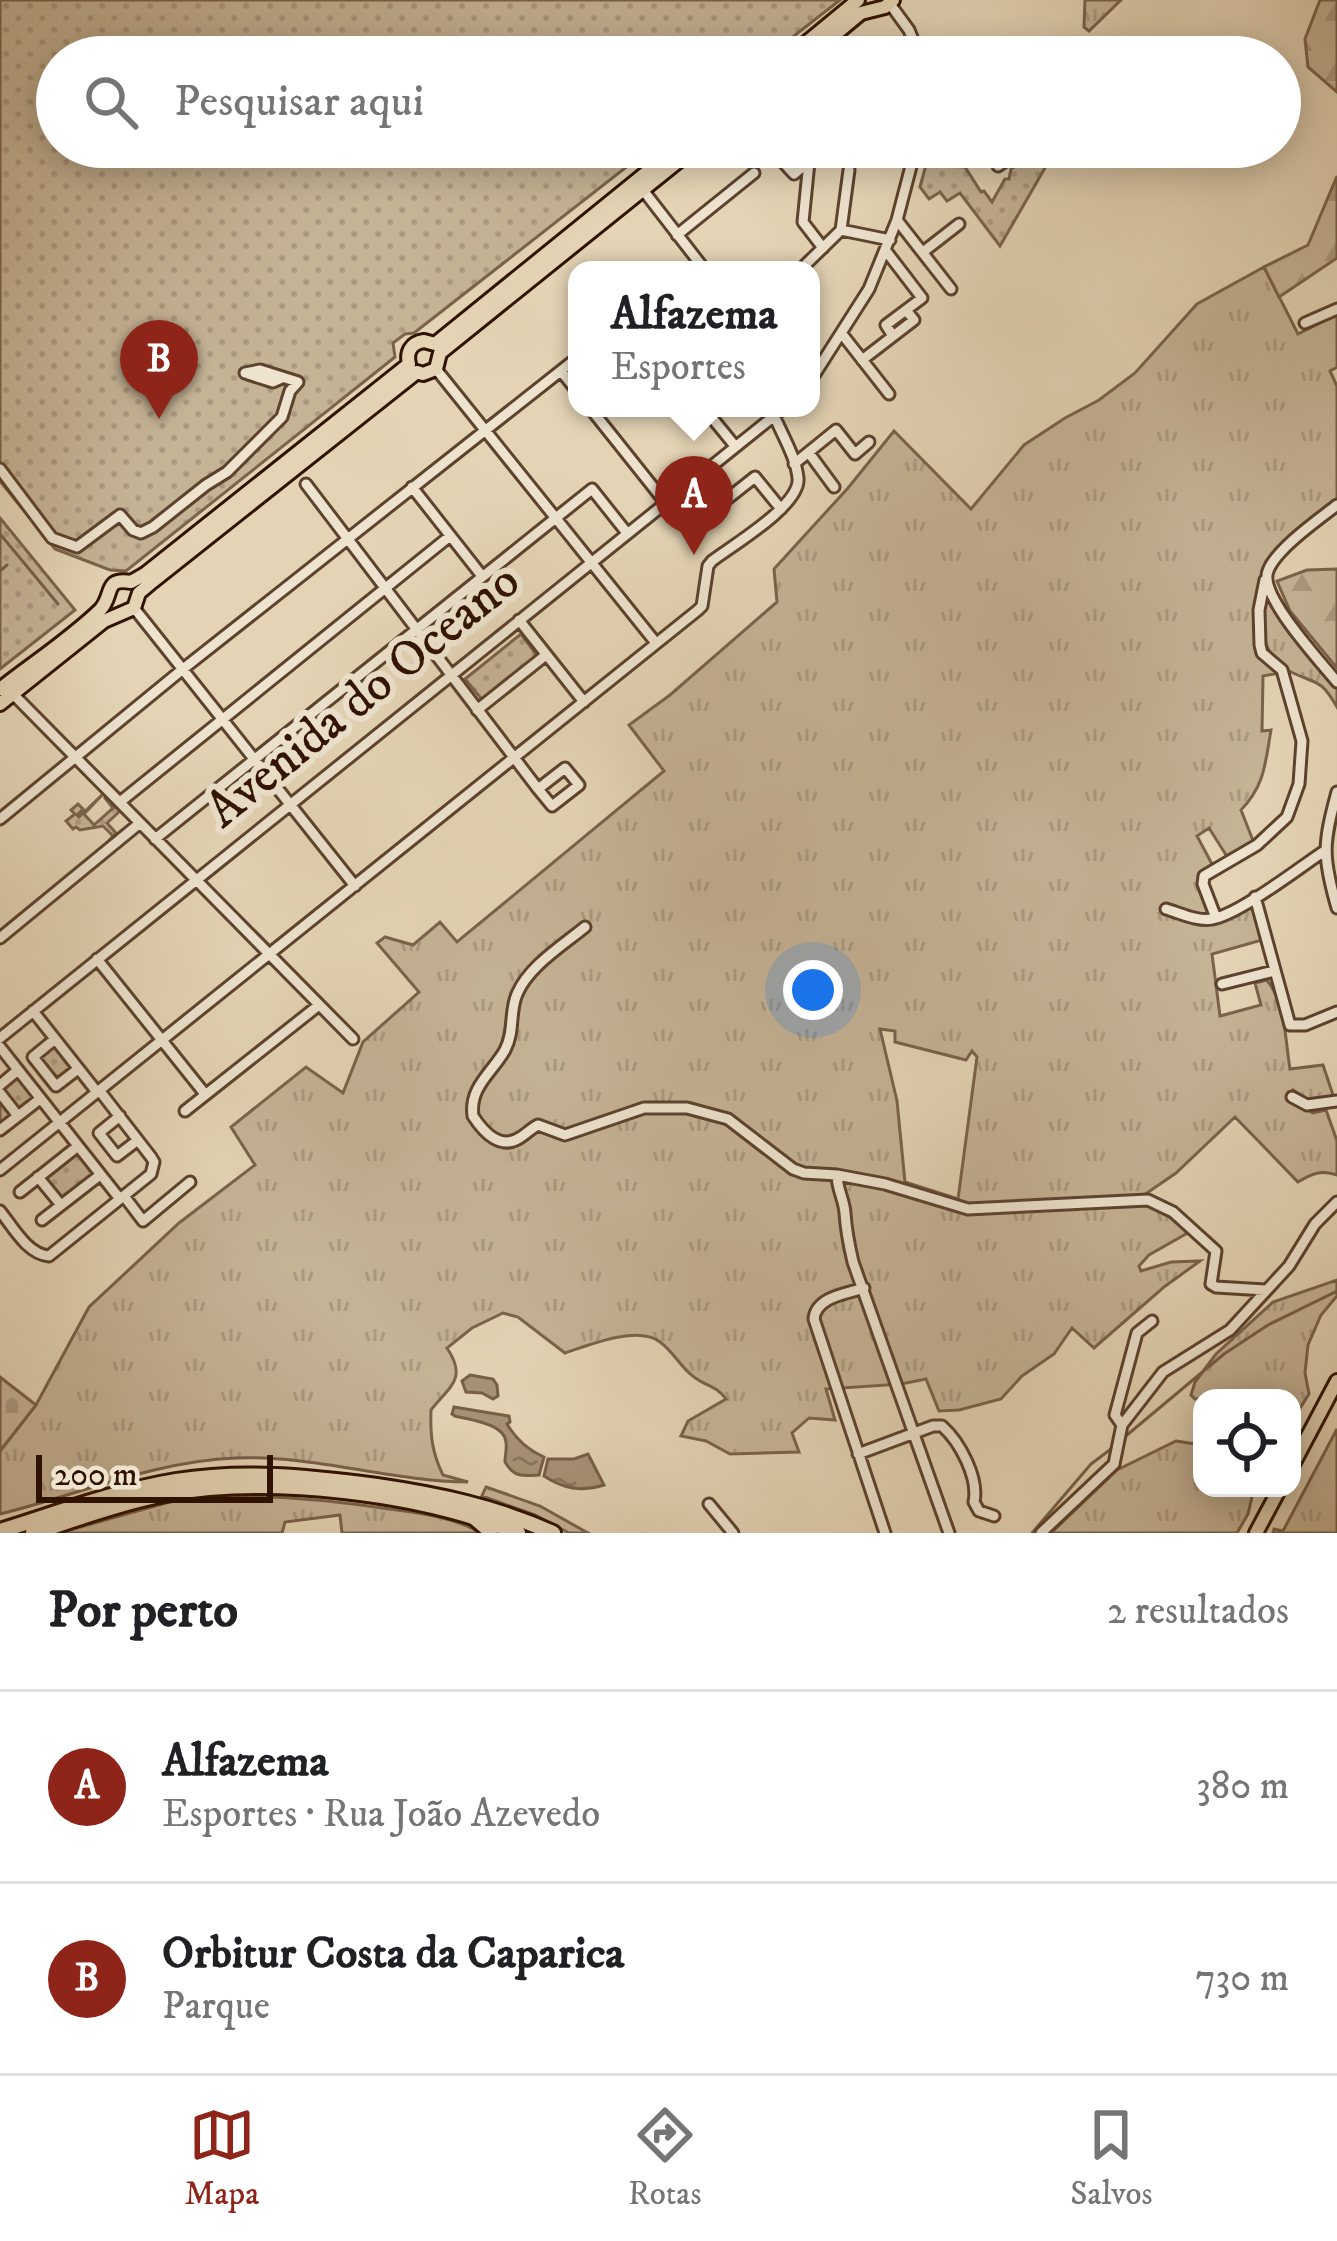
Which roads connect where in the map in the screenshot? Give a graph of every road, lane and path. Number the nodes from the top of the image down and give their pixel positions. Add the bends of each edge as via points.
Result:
1 (861, 0) edge
2 (887, 4) edge
3 (816, 36) edge
4 (833, 36) edge
5 (911, 36) edge
6 (653, 168) edge
7 (670, 168) edge
8 (808, 168) edge
9 (911, 168) edge
10 (849, 170) dead end
11 (754, 173) dead end
12 (643, 190) junction
13 (897, 220) junction
14 (959, 224) dead end
15 (841, 230) junction
16 (677, 236) junction
17 (888, 245) junction
18 (823, 248) junction
19 (923, 253) junction
20 (698, 261) edge
21 (809, 261) edge
22 (951, 289) dead end
23 (1337, 309) edge
24 (1304, 323) dead end
25 (842, 334) junction
26 (437, 349) junction
27 (862, 360) junction
28 (568, 365) edge
29 (820, 367) edge
30 (413, 368) junction
31 (436, 369) junction
32 (561, 371) junction
33 (245, 374) dead end
34 (568, 380) edge
35 (889, 394) dead end
36 (597, 417) edge
37 (711, 417) edge
38 (773, 417) edge
39 (780, 417) edge
40 (485, 430) junction
41 (869, 442) dead end
42 (735, 446) junction
43 (808, 453) junction
44 (794, 464) junction
45 (0, 469) edge
46 (306, 484) dead end
47 (412, 487) junction
48 (834, 487) dead end
49 (664, 502) junction
50 (1337, 505) edge
51 (717, 507) dead end
52 (782, 508) junction
53 (556, 518) junction
54 (627, 532) junction
55 (450, 536) junction
56 (347, 539) junction
57 (591, 562) junction
58 (482, 576) junction
59 (1265, 580) junction
60 (135, 588) junction
61 (384, 588) junction
62 (108, 600) junction
63 (130, 610) junction
64 (519, 620) junction
65 (416, 628) junction
66 (656, 643) junction
67 (546, 655) junction
68 (183, 669) junction
69 (451, 675) junction
70 (1337, 682) edge
71 (6, 692) edge
72 (584, 702) junction
73 (0, 704) edge
74 (477, 710) junction
75 (224, 720) junction
76 (75, 757) junction
77 (254, 759) junction
78 (515, 759) junction
79 (538, 789) dead end
80 (1337, 792) edge
81 (120, 802) junction
82 (290, 803) junction
83 (0, 819) edge
84 (140, 823) junction
85 (155, 839) junction
86 (1326, 850) junction
87 (1337, 866) edge
88 (196, 880) junction
89 (355, 886) junction
90 (1255, 898) junction
91 (1337, 908) edge
92 (1166, 909) dead end
93 (1216, 918) junction
94 (585, 927) dead end
95 (0, 938) edge
96 (269, 954) junction
97 (97, 959) junction
98 (1274, 971) junction
99 (1222, 984) dead end
100 (320, 1005) junction
101 (33, 1011) junction
102 (1337, 1012) edge
103 (0, 1038) edge
104 (353, 1039) dead end
105 (55, 1040) junction
106 (162, 1040) junction
107 (0, 1047) edge
108 (78, 1069) junction
109 (18, 1070) junction
110 (0, 1089) edge
111 (98, 1091) junction
112 (205, 1094) junction
113 (1292, 1097) dead end
114 (40, 1099) junction
115 (1337, 1101) edge
116 (184, 1111) dead end
117 (18, 1116) junction
118 (119, 1116) junction
119 (59, 1122) junction
120 (0, 1130) edge
121 (137, 1139) junction
122 (78, 1146) junction
123 (0, 1170) edge
124 (100, 1174) junction
125 (837, 1175) junction
126 (38, 1177) junction
127 (190, 1182) dead end
128 (20, 1192) dead end
129 (122, 1198) junction
130 (1337, 1202) edge
131 (61, 1205) junction
132 (0, 1211) edge
133 (43, 1220) dead end
134 (864, 1288) junction
135 (1265, 1290) junction
136 (1152, 1321) dead end
137 (1337, 1382) edge
138 (1122, 1424) junction
139 (916, 1432) junction
140 (1301, 1449) edge
141 (858, 1454) junction
142 (1275, 1497) edge
143 (709, 1504) dead end
144 (504, 1513) junction
145 (994, 1516) dead end
146 (471, 1517) junction
147 (0, 1532) edge
148 (33, 1533) edge
149 (491, 1533) edge
150 (518, 1533) edge
151 (529, 1533) edge
152 (553, 1533) edge
153 (733, 1533) edge
154 (885, 1533) edge
155 (950, 1533) edge
156 (1041, 1533) edge
157 (1256, 1533) edge

1 - 2 main road
1 - 3 main road
2 - 4 main road
2 - 5 street
6 - 26 main road
7 - 12 main road
8 - 18 street via 802,222
9 - 13 street
10 - 15 street
11 - 16 street
12 - 16 street
12 - 26 main road
13 - 17 street
13 - 19 street
14 - 19 street
15 - 17 street
15 - 18 street
16 - 20 street
17 - 25 street
17 - 27 street via 922,298 906,310 914,320
18 - 21 street
19 - 22 street
23 - 24 street
25 - 27 street
25 - 29 street
26 - 30 main road via 413,345
26 - 31 main road
27 - 35 street
28 - 32 street
30 - 31 main road
30 - 60 main road
31 - 40 street
32 - 34 street
32 - 40 street
33 - 45 street via 260,370 298,382 282,417 227,472 141,532 120,515 77,547 52,538
36 - 49 street
37 - 42 street
38 - 42 street, Avenida do Oceano
39 - 44 street
40 - 47 street
40 - 53 street
41 - 43 street via 855,454 836,430
42 - 49 street, Avenida do Oceano
43 - 44 street
43 - 48 street
44 - 52 street via 797,491
46 - 56 street
47 - 55 street
47 - 56 street
49 - 54 street, Avenida do Oceano
50 - 59 street via 1278,556
51 - 52 street via 755,477
52 - 66 street via 712,561 702,606
53 - 54 street via 592,489
53 - 57 street
53 - 58 street
54 - 57 street, Avenida do Oceano
55 - 58 street
55 - 61 street
56 - 61 street
56 - 68 street
57 - 64 street, Avenida do Oceano
57 - 66 street
58 - 65 street
59 - 70 street
59 - 93 street via 1260,645 1282,670 1303,741 1299,784 1287,817 1204,876
60 - 62 main road via 116,582
60 - 63 main road
61 - 65 street
61 - 75 street
62 - 63 main road
62 - 71 main road
63 - 68 street
63 - 71 main road
64 - 67 street
64 - 69 street, Avenida do Oceano
65 - 69 street
65 - 77 street
66 - 72 street
67 - 72 street
67 - 74 street
68 - 75 street
68 - 76 street
69 - 74 street
69 - 82 street, Avenida do Oceano
71 - 73 main road
71 - 76 street
72 - 78 street
74 - 78 street
75 - 77 street
75 - 81 street
76 - 81 street
76 - 83 street
77 - 82 street
77 - 85 street
78 - 79 street
78 - 89 street
80 - 86 street
81 - 84 street
82 - 88 street, Avenida do Oceano
82 - 89 street
84 - 85 street
84 - 95 street
85 - 88 street
86 - 87 street
86 - 90 street
86 - 91 street
88 - 96 street
88 - 97 street, Avenida do Oceano
89 - 96 street
90 - 93 street
90 - 98 street
92 - 93 street
94 - 125 street via 518,992 506,1047 474,1093 482,1129 508,1142 538,1125 565,1135 644,1108 687,1108 728,1119 804,1174
96 - 100 street
96 - 106 street
97 - 101 street, Avenida do Oceano
97 - 106 street
98 - 99 street
98 - 102 street via 1290,1025
100 - 104 street
100 - 112 street
101 - 103 street, Avenida do Oceano
101 - 105 street
105 - 108 street
105 - 108 street via 33,1057 56,1086
106 - 111 street
106 - 112 street
107 - 109 street
108 - 111 street
109 - 110 street
109 - 114 street
110 - 117 street
111 - 118 street
111 - 119 street
112 - 116 street
113 - 115 street via 1307,1105
114 - 117 street
114 - 119 street
117 - 120 street
118 - 121 street
118 - 121 street via 99,1133 117,1156
119 - 122 street
119 - 123 street
121 - 129 street via 154,1168
122 - 124 street
122 - 126 street
124 - 129 street
124 - 131 street
125 - 134 street
125 - 135 street via 968,1209 1148,1200 1216,1251 1216,1287
126 - 128 street
126 - 131 street
127 - 129 street via 143,1220
129 - 132 street via 44,1256
130 - 135 street
131 - 133 street
134 - 139 street
134 - 141 street via 814,1311
135 - 138 street via 1230,1330 1163,1372
136 - 138 street via 1137,1334 1115,1415
137 - 140 main road
138 - 156 street via 1114,1464
139 - 141 street
139 - 145 street via 950,1432 974,1502
139 - 155 street
141 - 154 street
142 - 157 main road
143 - 153 street
144 - 147 highway via 360,1484 242,1475 130,1490
144 - 151 main road
144 - 152 highway
146 - 148 highway via 328,1490 241,1486 153,1497
146 - 149 main road
146 - 150 highway

